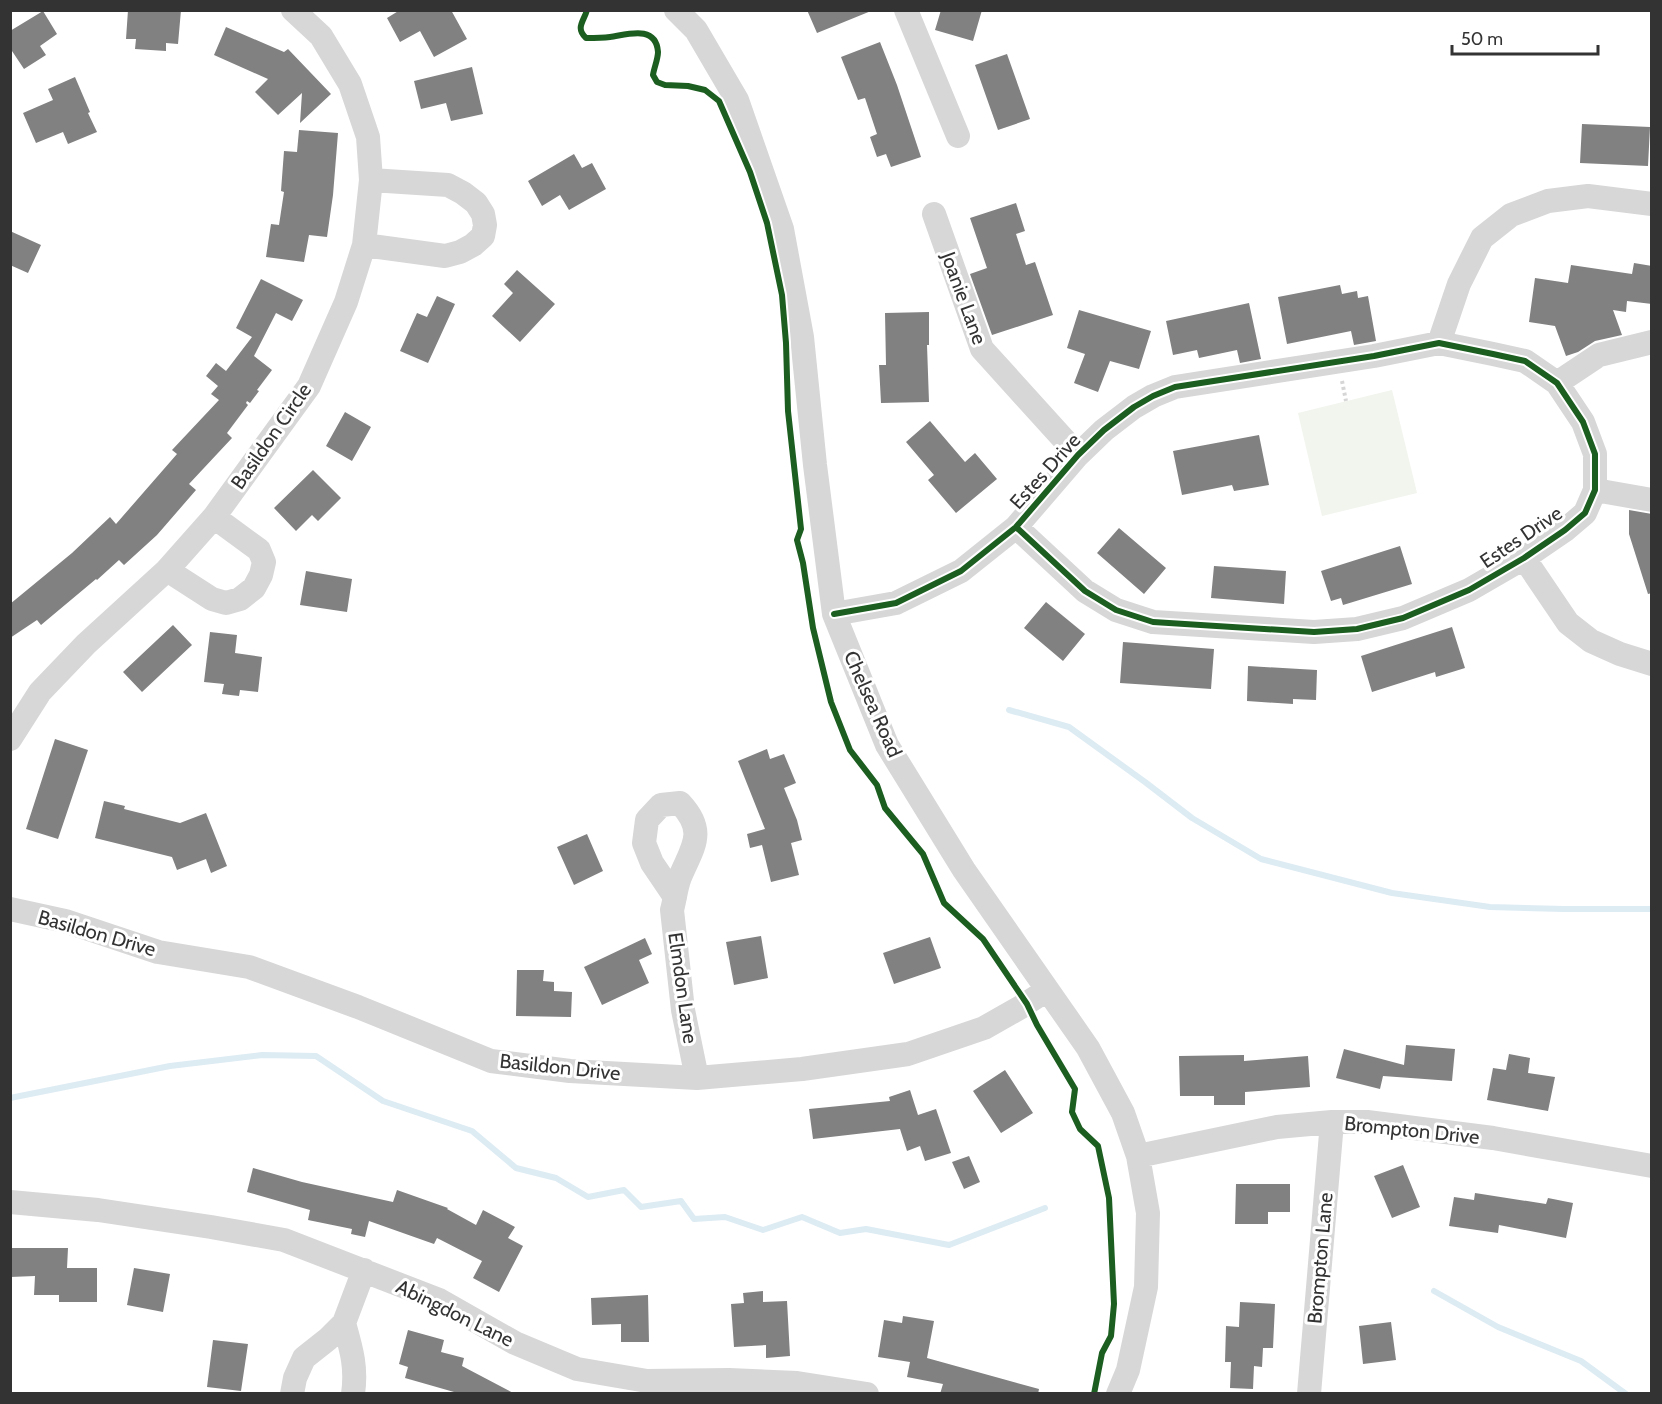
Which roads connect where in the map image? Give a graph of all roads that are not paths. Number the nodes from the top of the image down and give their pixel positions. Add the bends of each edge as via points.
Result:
1 (293, 10) edge
2 (676, 10) edge
3 (906, 10) edge
4 (958, 136) dead end
5 (371, 180) junction
6 (1652, 204) edge
7 (934, 214) dead end
8 (364, 245) junction
9 (1652, 342) edge
10 (1440, 343) junction
11 (1557, 383) junction
12 (1078, 455) junction
13 (1595, 490) junction
14 (1652, 500) edge
15 (214, 517) junction
16 (1016, 527) junction
17 (1524, 558) junction
18 (167, 570) junction
19 (834, 614) junction
20 (1652, 664) edge
21 (10, 739) edge
22 (675, 897) dead end
23 (10, 909) edge
24 (1047, 990) junction
25 (697, 1078) junction
26 (1332, 1122) junction
27 (1138, 1156) junction
28 (1652, 1166) edge
29 (10, 1202) edge
30 (364, 1270) junction
31 (344, 1323) junction
32 (728, 1387) edge
33 (292, 1394) edge
34 (353, 1394) edge
35 (867, 1394) edge
36 (1118, 1394) edge
37 (1309, 1394) edge

1 - 5 street, Basildon Circle via 321,36 350,84 368,137
2 - 19 street, Chelsea Road via 696,30 737,100 782,229 802,337
3 - 4 street
5 - 8 street, Basildon Circle
5 - 8 street via 448,185 476,203 485,225 483,236 473,245 445,256
6 - 10 street via 1588,196 1548,201 1510,215 1482,238 1459,285
7 - 12 street, Joanie Lane via 982,349
8 - 15 street, Basildon Circle via 346,302 309,386
9 - 11 street via 1599,355
10 - 11 street, Estes Drive via 1525,362
10 - 12 street, Estes Drive via 1175,387 1134,407
11 - 13 street, Estes Drive via 1583,422 1595,454
12 - 16 street, Estes Drive
13 - 14 street
13 - 17 street, Estes Drive via 1584,513
15 - 18 street, Basildon Circle
15 - 18 street via 259,549 264,562 254,588 240,599 226,603 212,599
16 - 17 street, Estes Drive via 1085,591 1116,610 1153,622 1314,632 1357,629 1403,618 1469,590
16 - 19 street, Estes Drive via 961,571 896,603
17 - 20 street via 1568,623 1591,641
18 - 21 street, Basildon Circle via 40,692
19 - 24 street, Chelsea Road via 887,745 964,870
22 - 25 street, Elmdon Lane via 672,910 682,1010
23 - 25 street, Basildon Drive via 65,921 158,952 249,967 491,1061 570,1071
24 - 25 street, Basildon Drive via 984,1028 908,1054
24 - 27 street, Chelsea Road via 1093,1057 1123,1113
26 - 27 street, Brompton Drive via 1277,1127
26 - 28 street, Brompton Drive via 1367,1122 1493,1138
26 - 37 street, Brompton Lane
27 - 36 street, Chelsea Road via 1148,1213 1146,1287 1128,1370
29 - 30 street, Abingdon Lane via 98,1210 284,1240
30 - 31 street
30 - 32 street, Abingdon Lane via 439,1300 515,1343 577,1369 647,1381
31 - 33 street via 304,1358
31 - 34 street via 354,1357
32 - 35 street, Abingdon Lane via 797,1383

